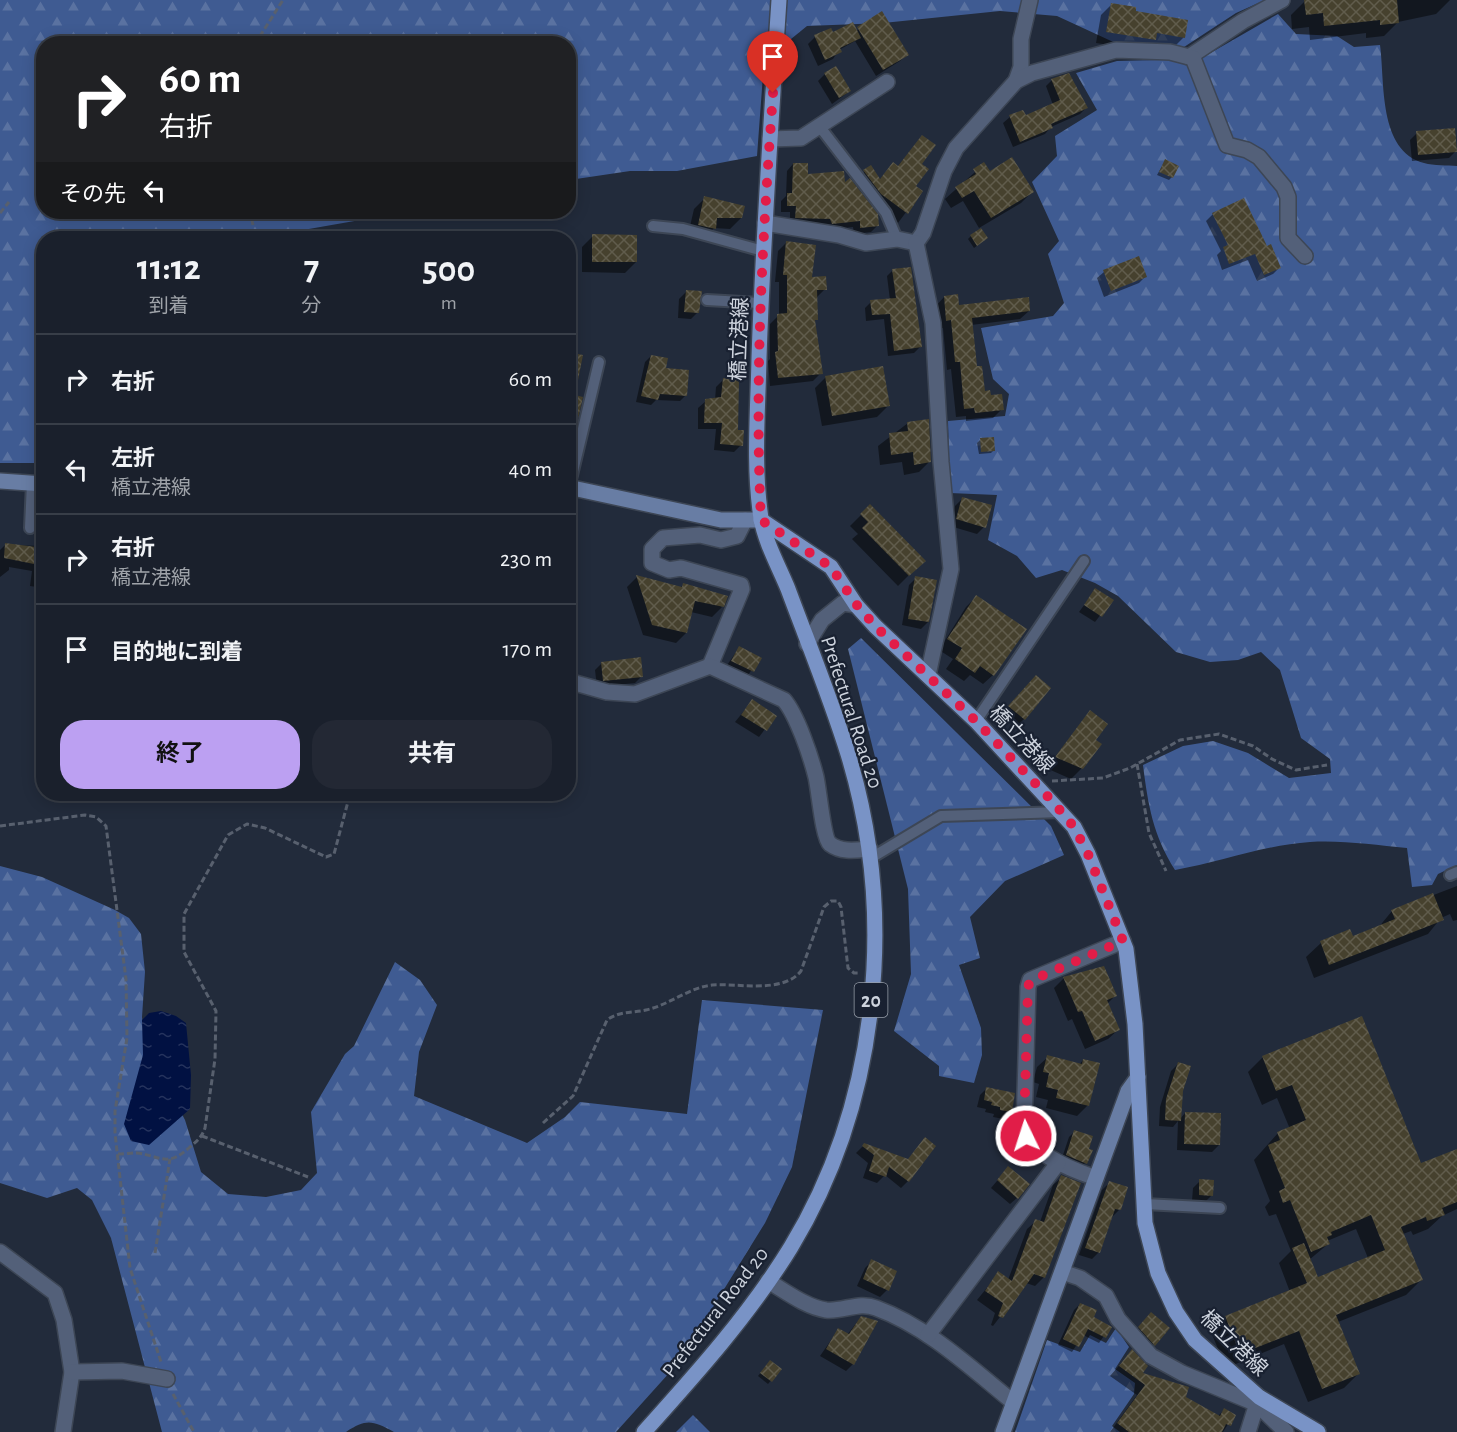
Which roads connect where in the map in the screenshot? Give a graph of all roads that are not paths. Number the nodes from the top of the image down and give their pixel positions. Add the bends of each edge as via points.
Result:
1 (779, 0) edge
2 (1030, 0) edge
3 (1282, 0) edge
4 (1190, 57) junction
5 (1016, 81) junction
6 (887, 82) dead end
7 (820, 127) junction
8 (770, 139) junction
9 (765, 223) junction
10 (653, 226) dead end
11 (897, 239) junction
12 (916, 243) junction
13 (763, 251) junction
14 (1305, 256) dead end
15 (707, 300) dead end
16 (760, 303) junction
17 (599, 362) dead end
18 (576, 458) edge
19 (0, 481) edge
20 (36, 484) edge
21 (576, 489) edge
22 (36, 495) edge
23 (745, 520) junction
24 (761, 520) junction
25 (30, 528) dead end
26 (1084, 561) dead end
27 (856, 604) junction
28 (807, 644) junction
29 (710, 666) junction
30 (928, 675) junction
31 (576, 683) edge
32 (976, 721) junction
33 (1061, 812) junction
34 (871, 854) junction
35 (1123, 941) junction
36 (1138, 1077) junction
37 (1058, 1163) junction
38 (1096, 1178) junction
39 (1144, 1204) junction
40 (1220, 1208) dead end
41 (0, 1252) edge
42 (1062, 1272) junction
43 (768, 1281) junction
44 (928, 1335) junction
45 (72, 1372) junction
46 (167, 1379) road end
47 (1258, 1400) junction
48 (1013, 1402) junction
49 (63, 1432) edge
50 (644, 1432) edge
51 (1003, 1432) edge
52 (1248, 1432) edge
53 (1286, 1432) edge
54 (1318, 1432) edge

1 - 8 main road, 橋立港線
2 - 5 street via 1021,39 1022,67
3 - 4 street
4 - 5 street via 1170,52 1116,50
4 - 14 street via 1227,145 1259,158 1284,187 1288,196 1288,238
5 - 12 street via 956,148
6 - 7 street
7 - 8 street via 801,138
7 - 11 lane via 886,213
8 - 9 main road, 橋立港線
9 - 11 street via 866,243
9 - 13 main road, 橋立港線
10 - 13 lane via 683,229
11 - 12 street
12 - 30 street via 933,323 951,569
13 - 16 main road, 橋立港線
15 - 16 lane
16 - 24 main road, 橋立港線
17 - 18 lane
19 - 20 street
21 - 23 street via 721,520
22 - 25 lane
23 - 24 street
23 - 29 street via 737,536 721,540 700,535 663,538 652,549 652,563 669,570 681,568 741,585
24 - 27 main road, 橋立港線 via 831,567
24 - 28 main road, Prefectural Road 20 / 20
26 - 32 lane
27 - 28 street via 843,603 822,620
27 - 30 main road, 橋立港線
28 - 34 main road, Prefectural Road 20 / 20 via 848,755
29 - 31 street via 635,694 607,692
29 - 34 street via 784,700 791,708 816,777 824,813 824,835 839,848
30 - 32 main road, 橋立港線
32 - 33 main road, 橋立港線
33 - 34 lane via 941,816
33 - 35 main road, 橋立港線 via 1088,854
34 - 43 main road, Prefectural Road 20 / 20 via 870,1020 854,1102 809,1213
35 - 36 main road, 橋立港線 via 1131,982
35 - 37 street via 1030,981 1028,987 1024,1128 1026,1136
36 - 38 street via 1128,1091
36 - 39 main road, 橋立港線
37 - 38 street
37 - 44 street
38 - 42 street
39 - 40 lane
39 - 47 main road, 橋立港線 via 1152,1256 1176,1312 1195,1340
41 - 45 street via 55,1293
42 - 47 street via 1080,1278 1106,1296 1119,1319 1151,1356 1182,1373
42 - 48 street
43 - 44 street via 826,1310 862,1305 876,1308
43 - 50 main road, Prefectural Road 20 / 20 via 721,1344
44 - 48 street
45 - 46 street via 122,1371
45 - 49 street
47 - 52 street
47 - 53 street
47 - 54 main road, 橋立港線
48 - 51 street

